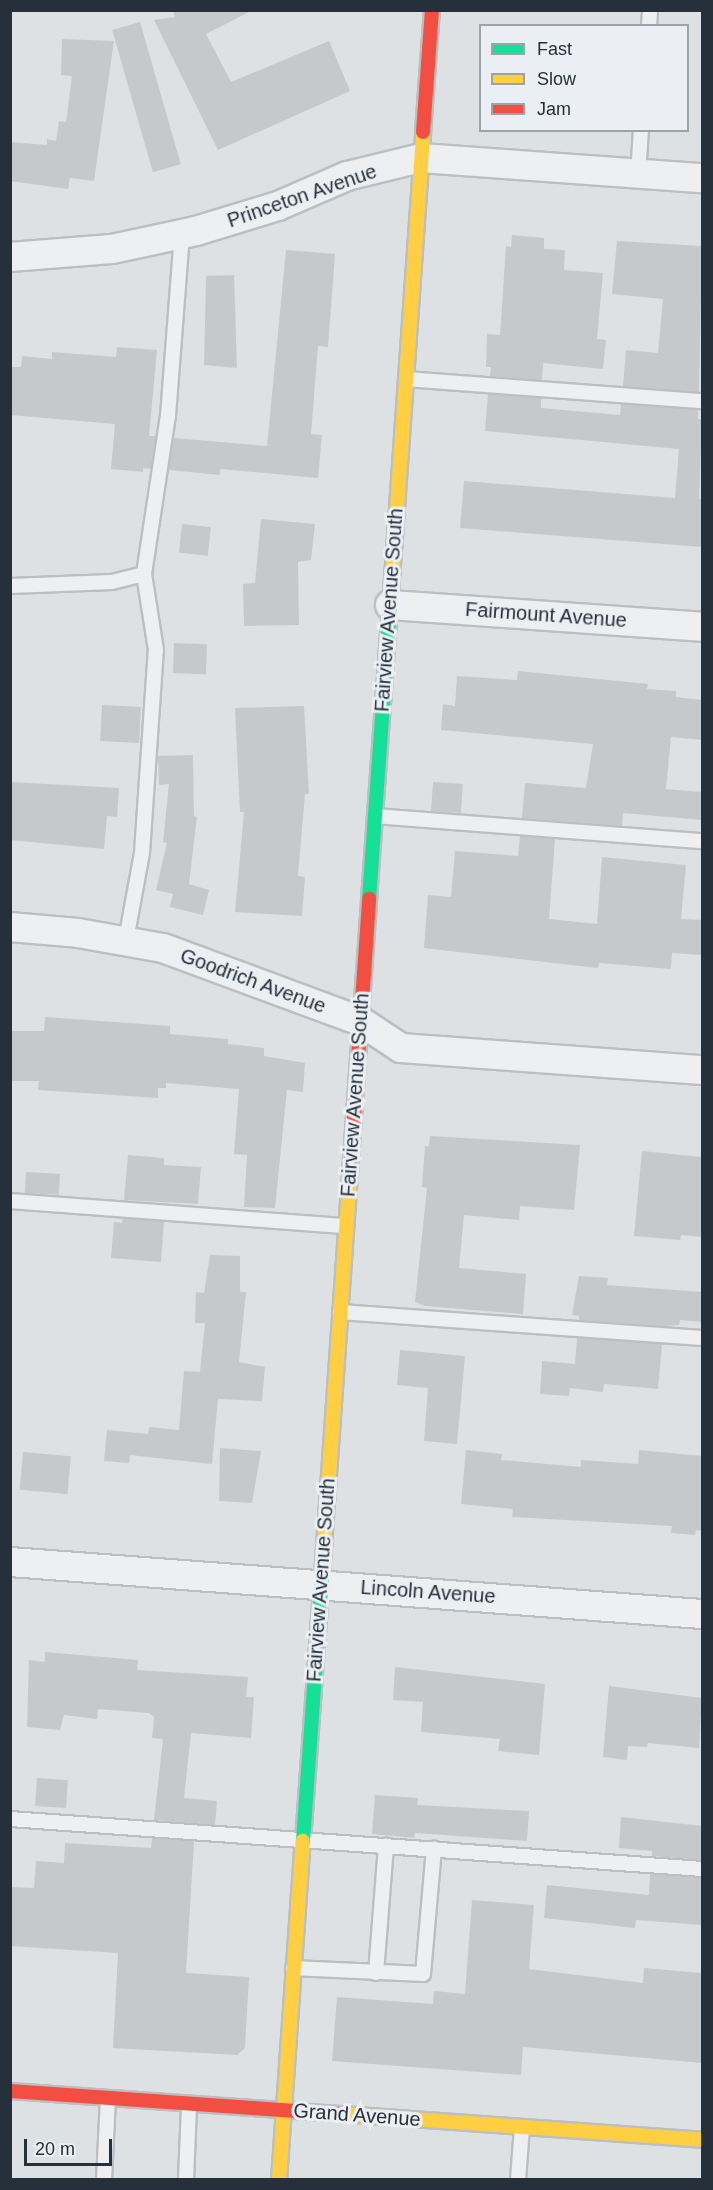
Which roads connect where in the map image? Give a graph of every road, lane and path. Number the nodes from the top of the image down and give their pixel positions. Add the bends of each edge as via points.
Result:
1 (432, 10) edge
2 (641, 132) edge
3 (421, 158) junction
4 (638, 174) junction
5 (702, 178) edge
6 (182, 234) junction
7 (10, 257) edge
8 (406, 379) junction
9 (702, 401) edge
10 (144, 574) junction
11 (10, 586) edge
12 (390, 605) junction
13 (702, 627) edge
14 (375, 816) junction
15 (702, 841) edge
16 (10, 927) edge
17 (126, 940) junction
18 (360, 1022) junction
19 (702, 1070) edge
20 (10, 1201) edge
21 (346, 1226) junction
22 (340, 1312) junction
23 (702, 1338) edge
24 (10, 1562) edge
25 (321, 1584) junction
26 (702, 1614) edge
27 (10, 1819) edge
28 (302, 1839) junction
29 (386, 1845) junction
30 (434, 1848) junction
31 (702, 1869) edge
32 (293, 1968) junction
33 (376, 1973) junction
34 (10, 2091) edge
35 (108, 2098) junction
36 (189, 2103) junction
37 (284, 2109) junction
38 (522, 2127) junction
39 (702, 2140) edge
40 (104, 2180) edge
41 (186, 2180) edge
42 (279, 2180) edge
43 (518, 2180) edge

1 - 3 street, Fairview Avenue South
2 - 4 lane
3 - 4 street, Princeton Avenue
3 - 6 street, Princeton Avenue via 347,176 278,206
3 - 8 street, Fairview Avenue South
4 - 5 street, Princeton Avenue
6 - 7 street, Princeton Avenue via 112,249
6 - 10 lane via 168,416
8 - 9 lane
8 - 12 street, Fairview Avenue South
10 - 11 lane via 112,582
10 - 17 lane via 156,650 142,853
12 - 13 street, Fairmount Avenue
12 - 14 street, Fairview Avenue South
14 - 15 lane
14 - 18 street, Fairview Avenue South
16 - 17 street, Goodrich Avenue
17 - 18 street, Goodrich Avenue via 163,948
18 - 19 street, Goodrich Avenue via 401,1048
18 - 21 street, Fairview Avenue South
20 - 21 lane
21 - 22 street, Fairview Avenue South
22 - 23 lane
22 - 25 street, Fairview Avenue South
24 - 25 street, Lincoln Avenue
25 - 26 street, Lincoln Avenue
25 - 28 street, Fairview Avenue South
27 - 28 lane
28 - 29 lane
28 - 32 street, Fairview Avenue South
29 - 30 lane
29 - 33 lane
30 - 31 lane
30 - 33 lane via 423,1974
32 - 33 lane
32 - 37 street, Fairview Avenue South
34 - 35 street, Grand Avenue
35 - 36 street, Grand Avenue
35 - 40 lane
36 - 37 street, Grand Avenue
36 - 41 lane
37 - 38 street, Grand Avenue
37 - 42 street, Fairview Avenue South
38 - 39 street, Grand Avenue
38 - 43 lane

